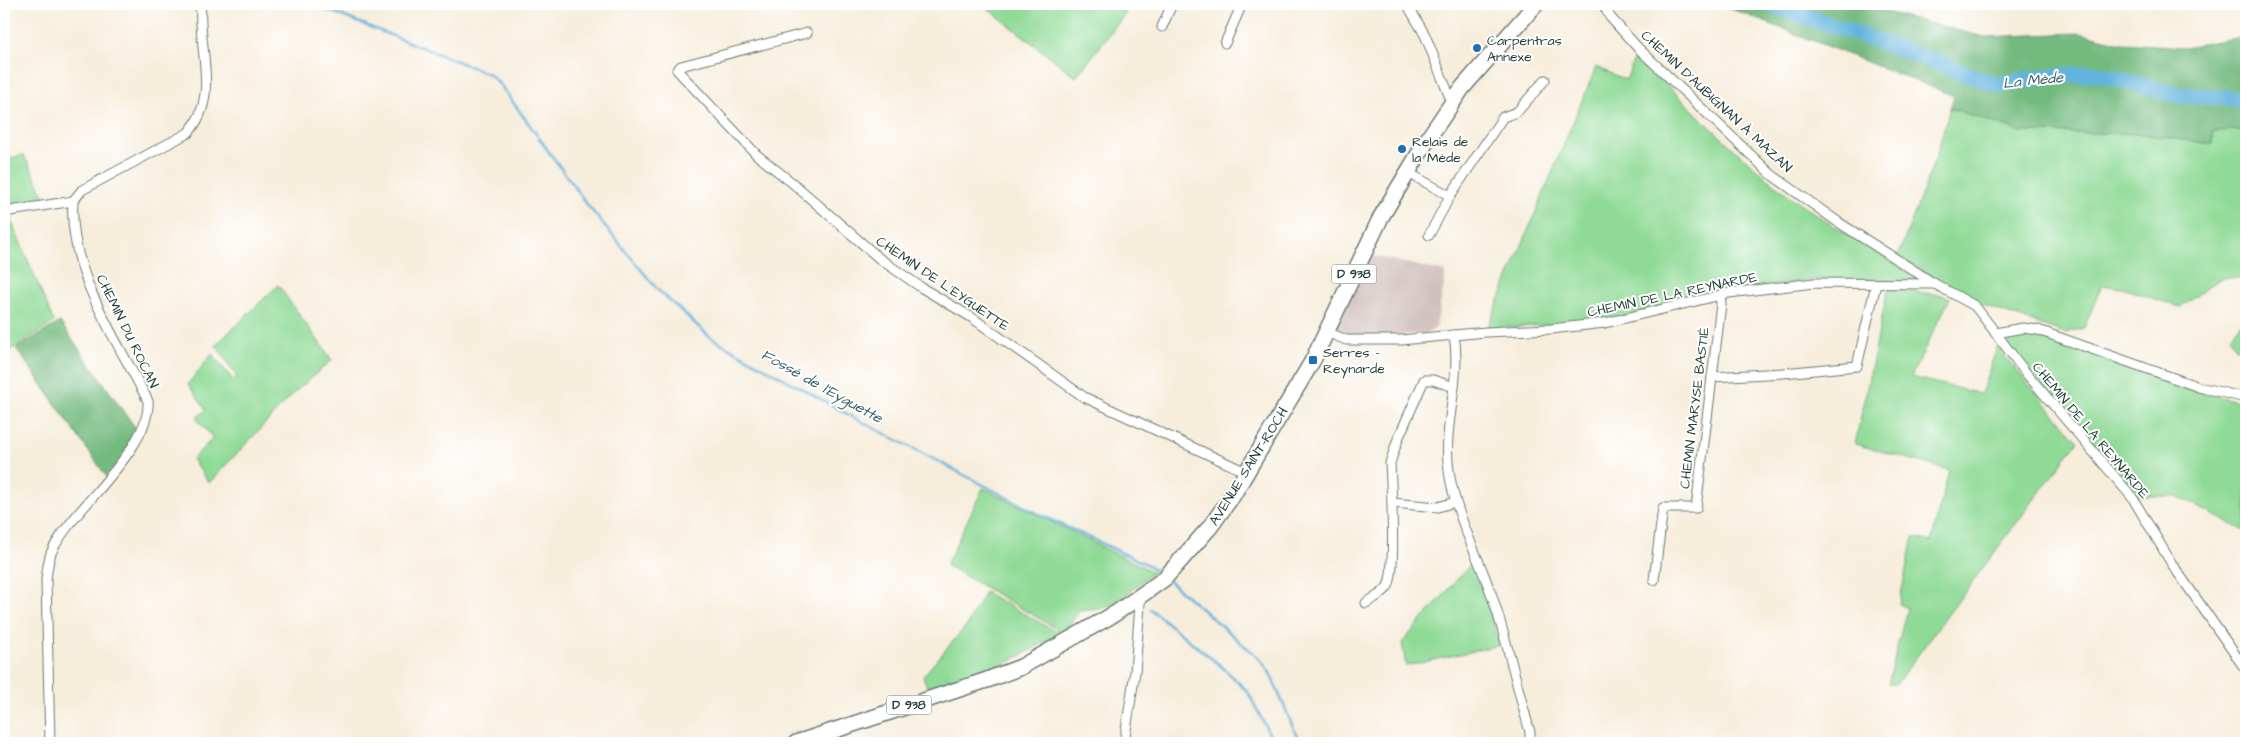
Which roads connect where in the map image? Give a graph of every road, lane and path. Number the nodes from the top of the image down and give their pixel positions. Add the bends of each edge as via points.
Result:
1 (201, 4) edge
2 (1172, 4) edge
3 (1242, 4) edge
4 (1407, 4) edge
5 (1536, 4) edge
6 (1603, 4) edge
7 (1162, 27) dead end
8 (807, 33) dead end
9 (1225, 43) dead end
10 (1545, 80) dead end
11 (1454, 99) junction
12 (1407, 172) junction
13 (1450, 196) junction
14 (73, 201) junction
15 (4, 212) edge
16 (1429, 235) dead end
17 (1876, 284) junction
18 (1935, 284) junction
19 (1720, 295) junction
20 (1327, 332) junction
21 (1995, 333) junction
22 (1454, 335) junction
23 (1712, 377) junction
24 (1454, 387) junction
25 (2246, 398) edge
26 (1246, 472) junction
27 (1455, 502) junction
28 (1392, 503) junction
29 (1654, 580) dead end
30 (1138, 599) junction
31 (1366, 603) dead end
32 (2246, 670) edge
33 (50, 743) edge
34 (796, 743) edge
35 (1124, 743) edge
36 (1530, 743) edge

1 - 14 street via 206,86 203,109 197,123 188,133 82,190
2 - 7 street
3 - 9 street
4 - 11 street
5 - 11 main road, AVENUE SAINT-ROCH / D 938
6 - 18 street, CHEMIN D'AUBIGNAN À MAZAN via 1610,17 1638,48 1772,175
8 - 26 street, CHEMIN DE L'EYGUETTE via 681,66 677,70 757,155 880,259 1084,397
10 - 13 street via 1517,112 1503,117
11 - 12 main road, AVENUE SAINT-ROCH / D 938
12 - 13 street
12 - 20 main road, AVENUE SAINT-ROCH / D 938 via 1378,223
13 - 16 street
14 - 15 street
14 - 33 street, CHEMIN DU ROCAN via 72,228 91,292 148,401 148,412 144,427 119,465 51,554 46,580
17 - 18 street, CHEMIN DE LA REYNARDE
17 - 19 street, CHEMIN DE LA REYNARDE via 1814,282
17 - 23 street via 1857,366
18 - 21 street, CHEMIN D'AUBIGNAN À MAZAN via 1971,303
19 - 22 street, CHEMIN DE LA REYNARDE via 1605,324
19 - 23 street, CHEMIN MARYSE BASTIÉ
20 - 22 street, CHEMIN DE LA REYNARDE via 1351,340 1410,340
20 - 26 main road, AVENUE SAINT-ROCH / D 938
21 - 25 street via 2023,328 2038,330 2199,387
21 - 32 street, CHEMIN DE LA REYNARDE via 2132,497 2172,564
22 - 24 street via 1457,350
23 - 29 street, CHEMIN MARYSE BASTIÉ via 1696,508 1663,508
24 - 27 street via 1447,461
24 - 28 street via 1424,380 1390,464
26 - 30 main road, AVENUE SAINT-ROCH / D 938 via 1205,533 1164,578
27 - 28 street via 1438,507
27 - 36 street via 1492,597 1530,732
28 - 31 street via 1388,586
30 - 34 main road, AVENUE SAINT-ROCH / D 938 via 1021,667
30 - 35 street via 1135,672

